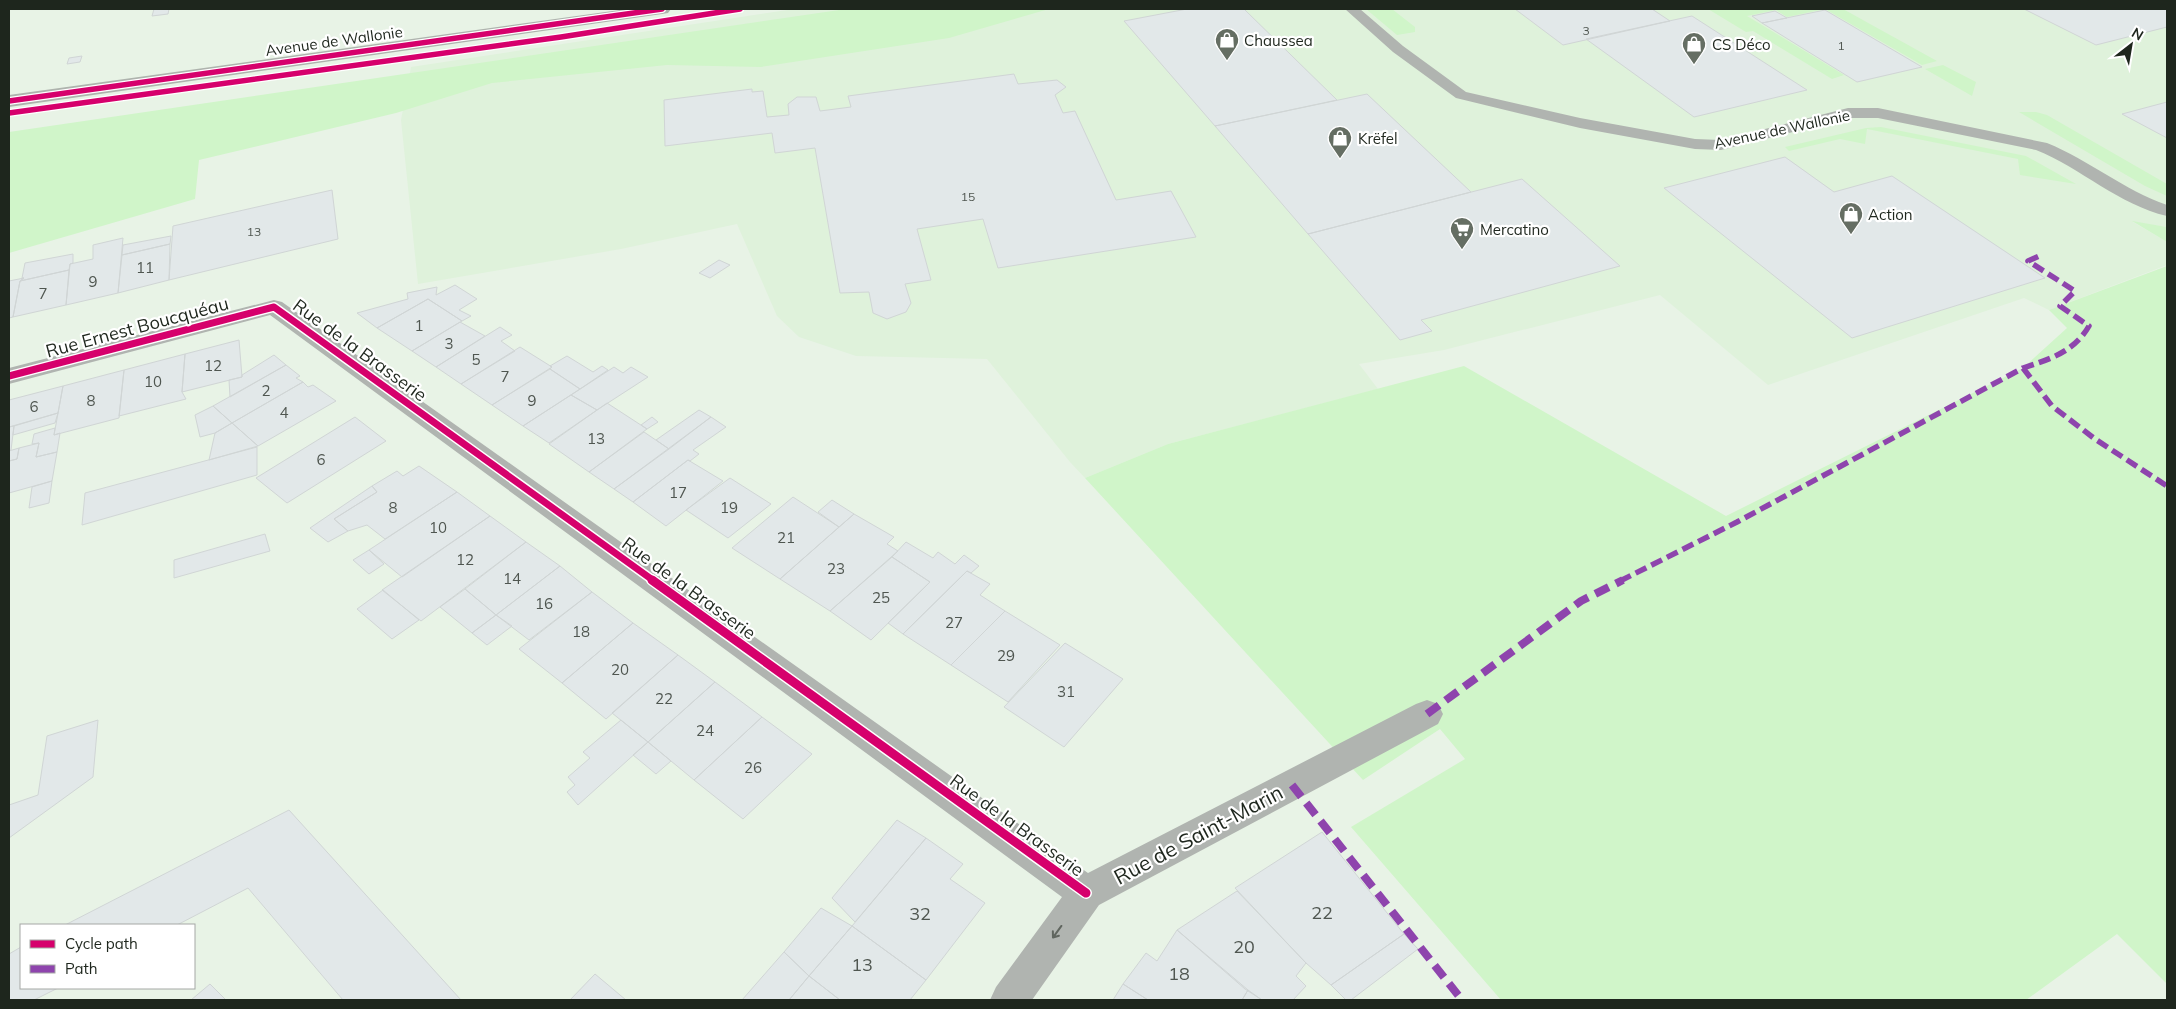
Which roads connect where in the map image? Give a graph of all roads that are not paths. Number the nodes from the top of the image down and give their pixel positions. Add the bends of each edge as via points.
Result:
1 (662, 9) edge
2 (1352, 9) edge
3 (9, 101) edge
4 (2167, 211) edge
5 (274, 307) joint
6 (9, 376) edge
7 (1427, 714) dead end
8 (1086, 893) junction
9 (1009, 1000) edge

1 - 3 street, Avenue de Wallonie
2 - 4 lane, Avenue de Wallonie via 1440,81 1461,95 1486,102 1580,123 1695,144 1721,145 1848,113 1891,116 2046,148 2127,194
5 - 6 street, Rue Ernest Boucquéau
5 - 8 street, Rue de la Brasserie
7 - 8 street, Rue de Saint-Marin
8 -> 9 street, Rue de Saint-Marin

